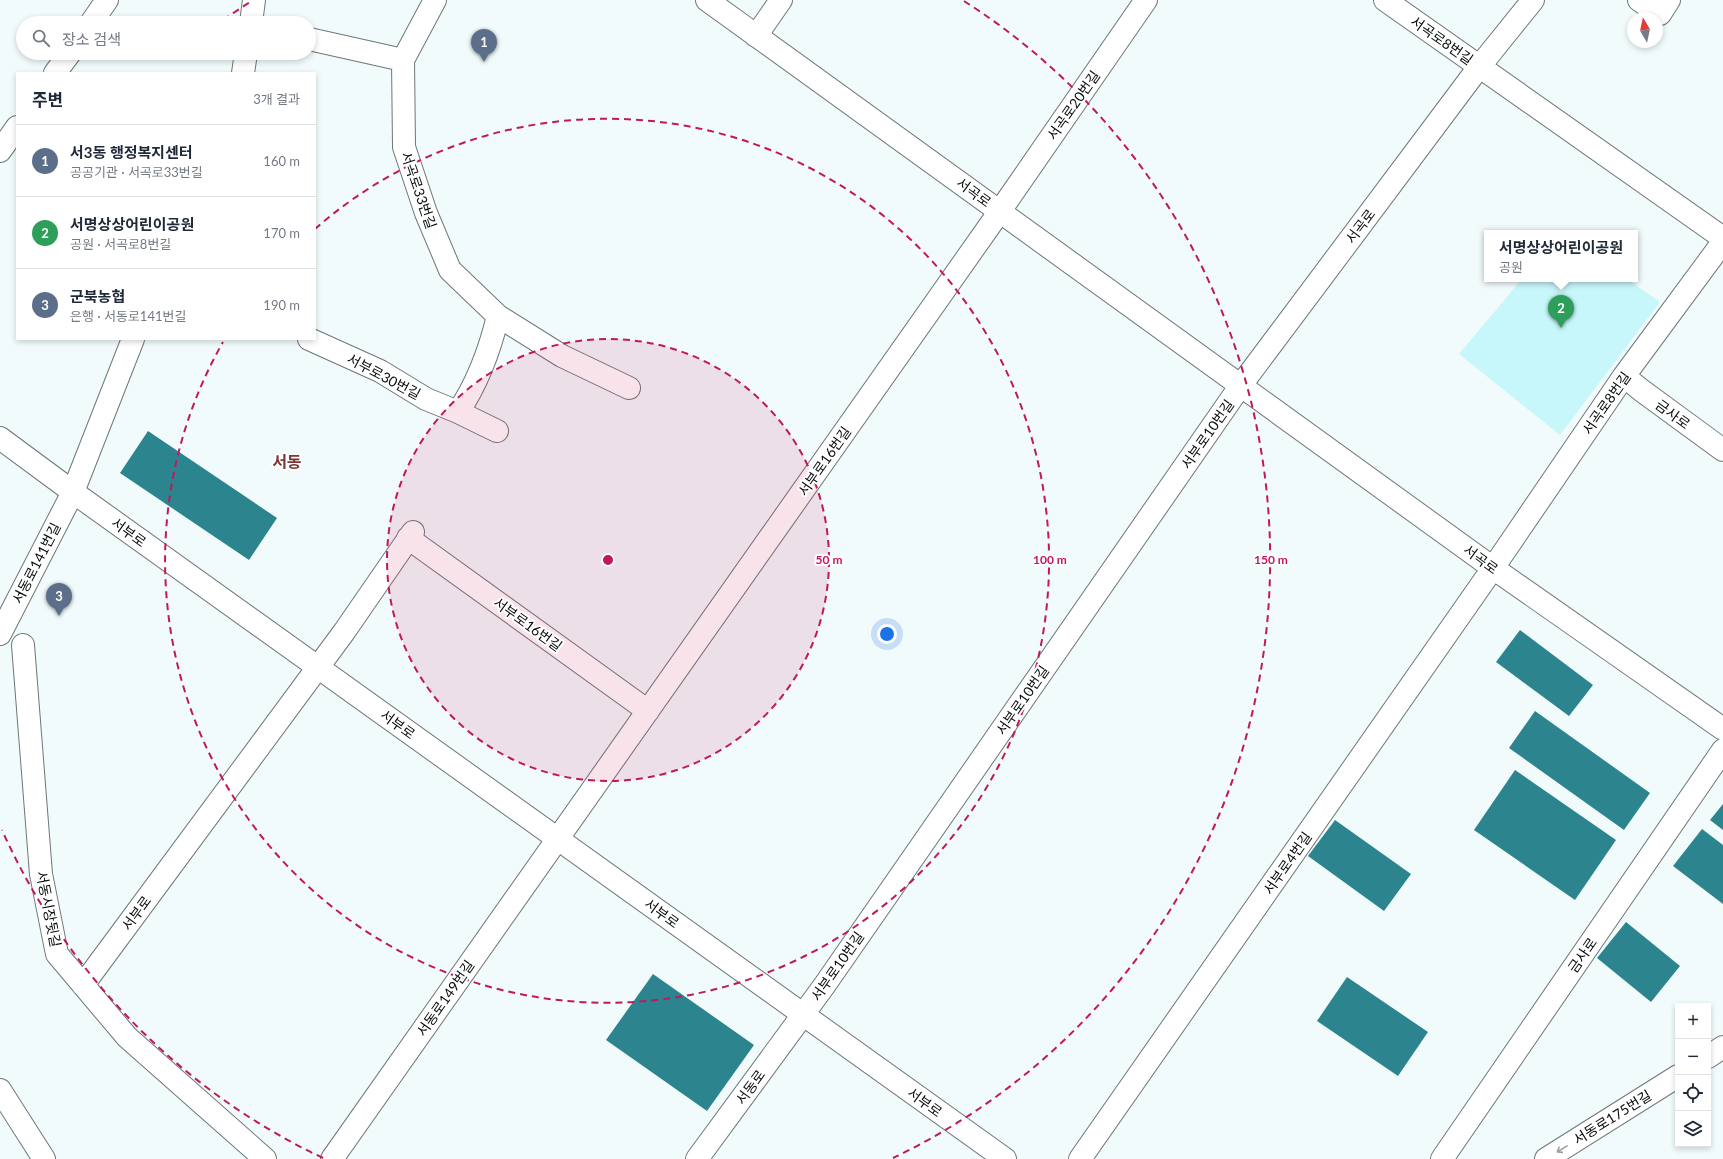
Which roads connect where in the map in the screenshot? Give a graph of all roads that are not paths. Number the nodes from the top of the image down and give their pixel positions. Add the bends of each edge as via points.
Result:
1 (107, 0) edge
2 (254, 0) edge
3 (435, 0) edge
4 (707, 0) edge
5 (781, 0) edge
6 (1146, 0) edge
7 (1385, 0) edge
8 (1533, 0) edge
9 (1639, 0) edge
10 (1670, 0) edge
11 (96, 16) edge
12 (252, 16) edge
13 (756, 36) junction
14 (316, 41) edge
15 (65, 60) edge
16 (245, 60) edge
17 (402, 60) junction
18 (1480, 67) junction
19 (56, 72) edge
20 (243, 72) edge
21 (16, 128) edge
22 (0, 151) edge
23 (1000, 211) junction
24 (1723, 238) edge
25 (1723, 242) edge
26 (498, 316) junction
27 (133, 340) edge
28 (311, 340) edge
29 (1624, 376) junction
30 (1241, 385) junction
31 (629, 388) dead end
32 (458, 412) junction
33 (497, 431) dead end
34 (0, 438) edge
35 (1723, 450) edge
36 (73, 492) junction
37 (411, 535) joint
38 (1493, 568) junction
39 (0, 634) edge
40 (24, 645) dead end
41 (318, 667) junction
42 (648, 711) junction
43 (1723, 729) edge
44 (1723, 750) edge
45 (557, 838) junction
46 (83, 985) junction
47 (803, 1014) junction
48 (1723, 1047) edge
49 (1711, 1054) edge
50 (1675, 1078) edge
51 (0, 1090) edge
52 (44, 1159) edge
53 (265, 1159) edge
54 (332, 1159) edge
55 (697, 1159) edge
56 (1005, 1159) edge
57 (1080, 1159) edge
58 (1442, 1159) edge
59 (1546, 1159) edge

1 - 11 street
2 - 12 street
3 - 17 street
4 - 13 street, 서곡로
5 - 13 street
6 - 23 street, 서곡로20번길
7 - 18 street, 서곡로8번길
8 - 18 street, 서곡로8번길
9 - 10 street via 1660,14
13 - 23 street, 서곡로
14 - 17 street
15 - 19 street
16 - 20 street
17 - 26 street, 서곡로33번길 via 404,147 426,213 450,270
18 - 24 street, 서곡로8번길
18 - 30 street, 서곡로
21 - 22 street
23 - 30 street, 서곡로
23 - 42 street, 서부로16번길
25 - 29 street, 서곡로8번길
26 - 31 street, 서곡로33번길 via 562,356
26 - 32 street via 493,338 469,397
27 - 36 street
28 - 32 street, 서부로30번길 via 380,371 426,399
29 - 35 street, 금사로
29 - 38 street, 서곡로8번길
30 - 38 street, 서곡로
30 - 47 street, 서부로10번길
32 - 33 street
34 - 36 street, 서부로
36 - 39 street, 서동로141번길
36 - 41 street, 서부로
37 - 41 street, 서부로
37 - 42 street, 서부로16번길
38 - 43 street, 서곡로
38 - 57 street, 서부로4번길
40 - 46 street, 서동시장뒷길 via 41,874 57,954
41 - 45 street, 서부로
41 - 46 street, 서부로
42 - 45 street, 서부로16번길
44 - 58 street, 금사로
45 - 47 street, 서부로
45 - 54 street, 서동로149번길
46 - 53 street, 서동시장뒷길 via 128,1036
47 - 55 street, 서동로
47 - 56 street, 서부로
48 - 49 street
50 -> 59 street, 서동로175번길
51 - 52 street

